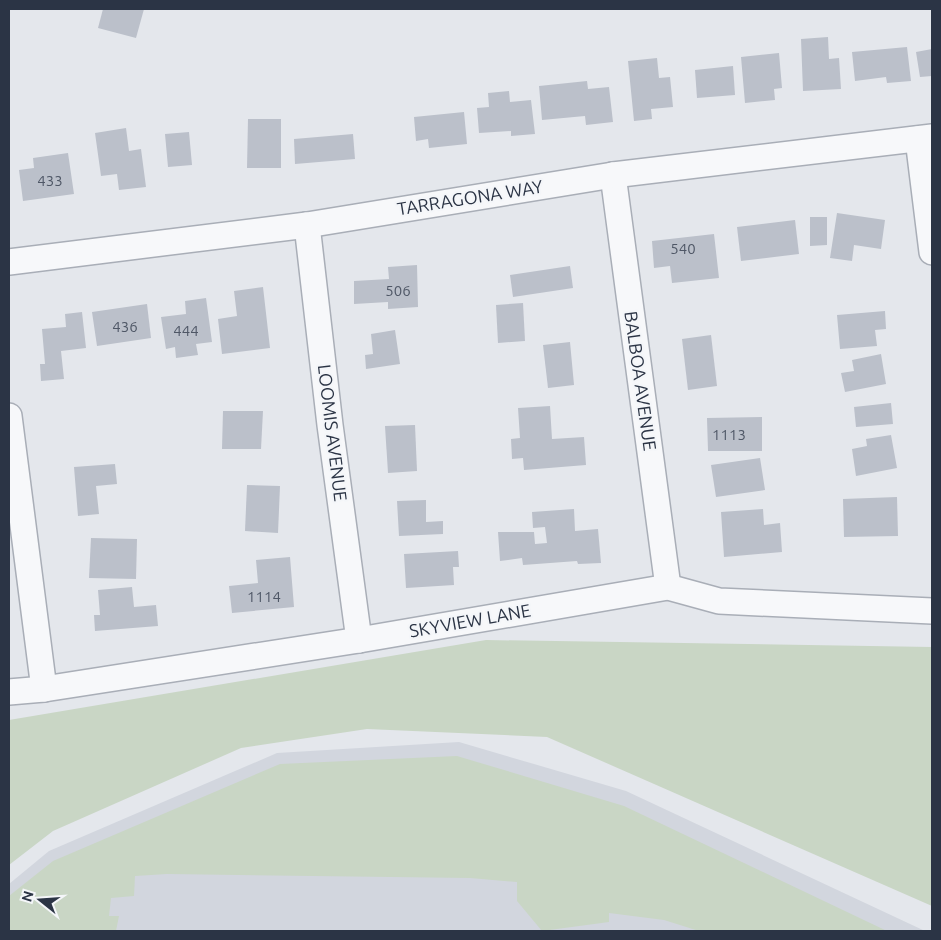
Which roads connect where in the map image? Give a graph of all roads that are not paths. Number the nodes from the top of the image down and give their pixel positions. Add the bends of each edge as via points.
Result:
1 (925, 138) edge
2 (613, 175) junction
3 (307, 225) junction
4 (932, 252) edge
5 (9, 262) edge
6 (9, 416) edge
7 (668, 587) junction
8 (932, 611) edge
9 (359, 640) junction
10 (44, 689) junction
11 (9, 692) edge

1 - 2 street, TARRAGONA WAY
1 - 4 street
2 - 3 street, TARRAGONA WAY
2 - 7 street, BALBOA AVENUE
3 - 5 street, TARRAGONA WAY
3 - 9 street, LOOMIS AVENUE
6 - 10 street
7 - 8 street, SKYVIEW LANE via 719,601
7 - 9 street, SKYVIEW LANE
9 - 10 street, SKYVIEW LANE
10 - 11 street, SKYVIEW LANE

